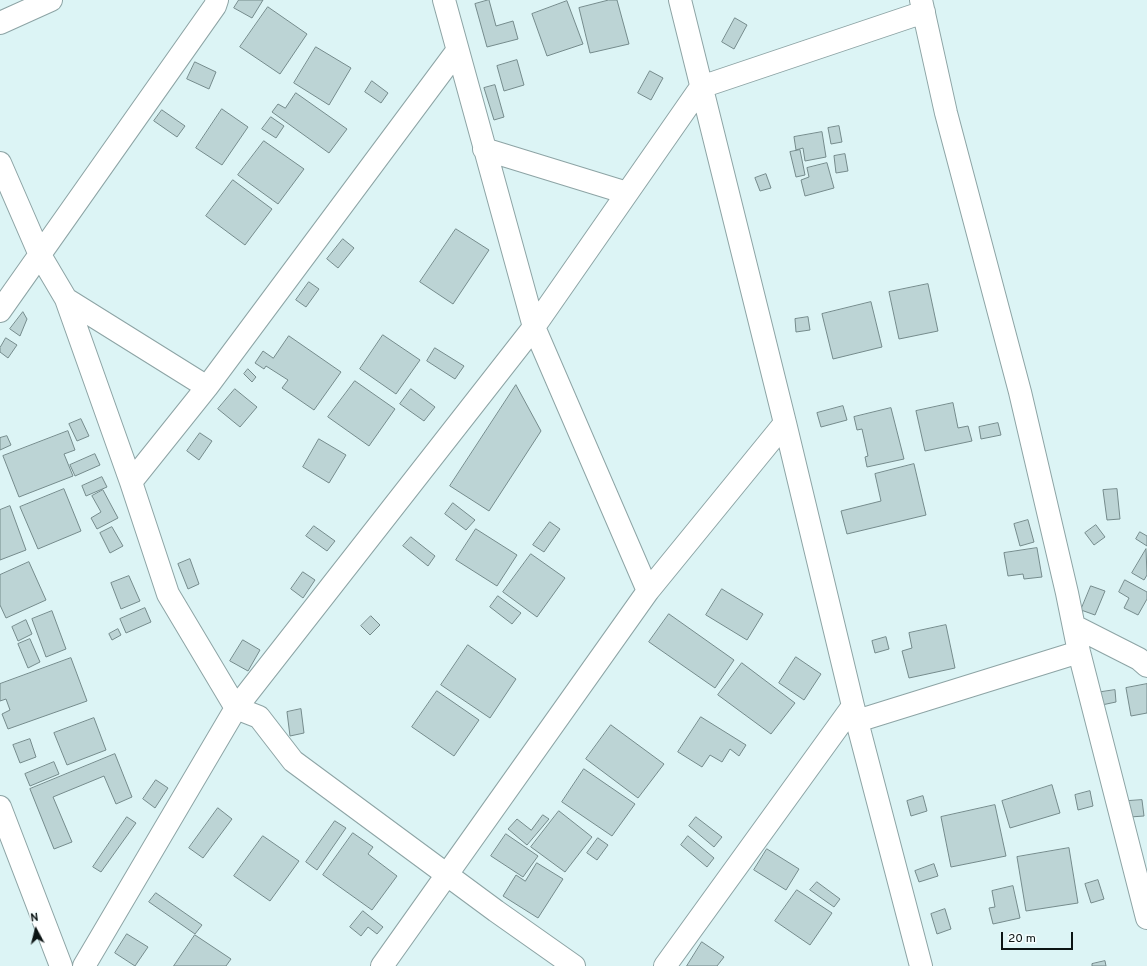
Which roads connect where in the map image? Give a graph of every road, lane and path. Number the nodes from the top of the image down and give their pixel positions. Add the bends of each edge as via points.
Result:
1 (51, 0) edge
2 (217, 0) edge
3 (444, 0) edge
4 (680, 0) edge
5 (923, 6) edge
6 (0, 23) edge
7 (458, 51) junction
8 (701, 87) junction
9 (484, 149) junction
10 (0, 163) edge
11 (627, 193) junction
12 (40, 255) junction
13 (66, 299) junction
14 (0, 311) edge
15 (534, 328) junction
16 (207, 387) junction
17 (785, 423) junction
18 (131, 482) junction
19 (648, 591) junction
20 (1074, 626) junction
21 (1079, 652) junction
22 (1147, 666) edge
23 (236, 708) junction
24 (855, 714) junction
25 (0, 807) edge
26 (447, 875) junction
27 (1147, 918) edge
28 (61, 966) edge
29 (84, 966) edge
30 (382, 966) edge
31 (574, 966) edge
32 (665, 966) edge
33 (921, 966) edge

1 - 6 street
2 - 12 street
3 - 7 street
4 - 8 street
5 - 8 street
5 - 20 street via 946,113 1020,392
7 - 9 street
7 - 16 street
8 - 11 street
8 - 17 street
9 - 11 street
9 - 15 street
10 - 12 street
11 - 15 street
12 - 13 street
12 - 14 street
13 - 16 street
13 - 18 street
15 - 19 street
15 - 23 street
16 - 18 street
17 - 19 street
17 - 24 street
18 - 23 street via 168,594
19 - 26 street
20 - 21 street
20 - 22 street via 1139,659
21 - 24 street
21 - 27 street
23 - 26 street via 259,717 292,761
23 - 29 street
24 - 32 street
24 - 33 street
25 - 28 street
26 - 30 street
26 - 31 street

